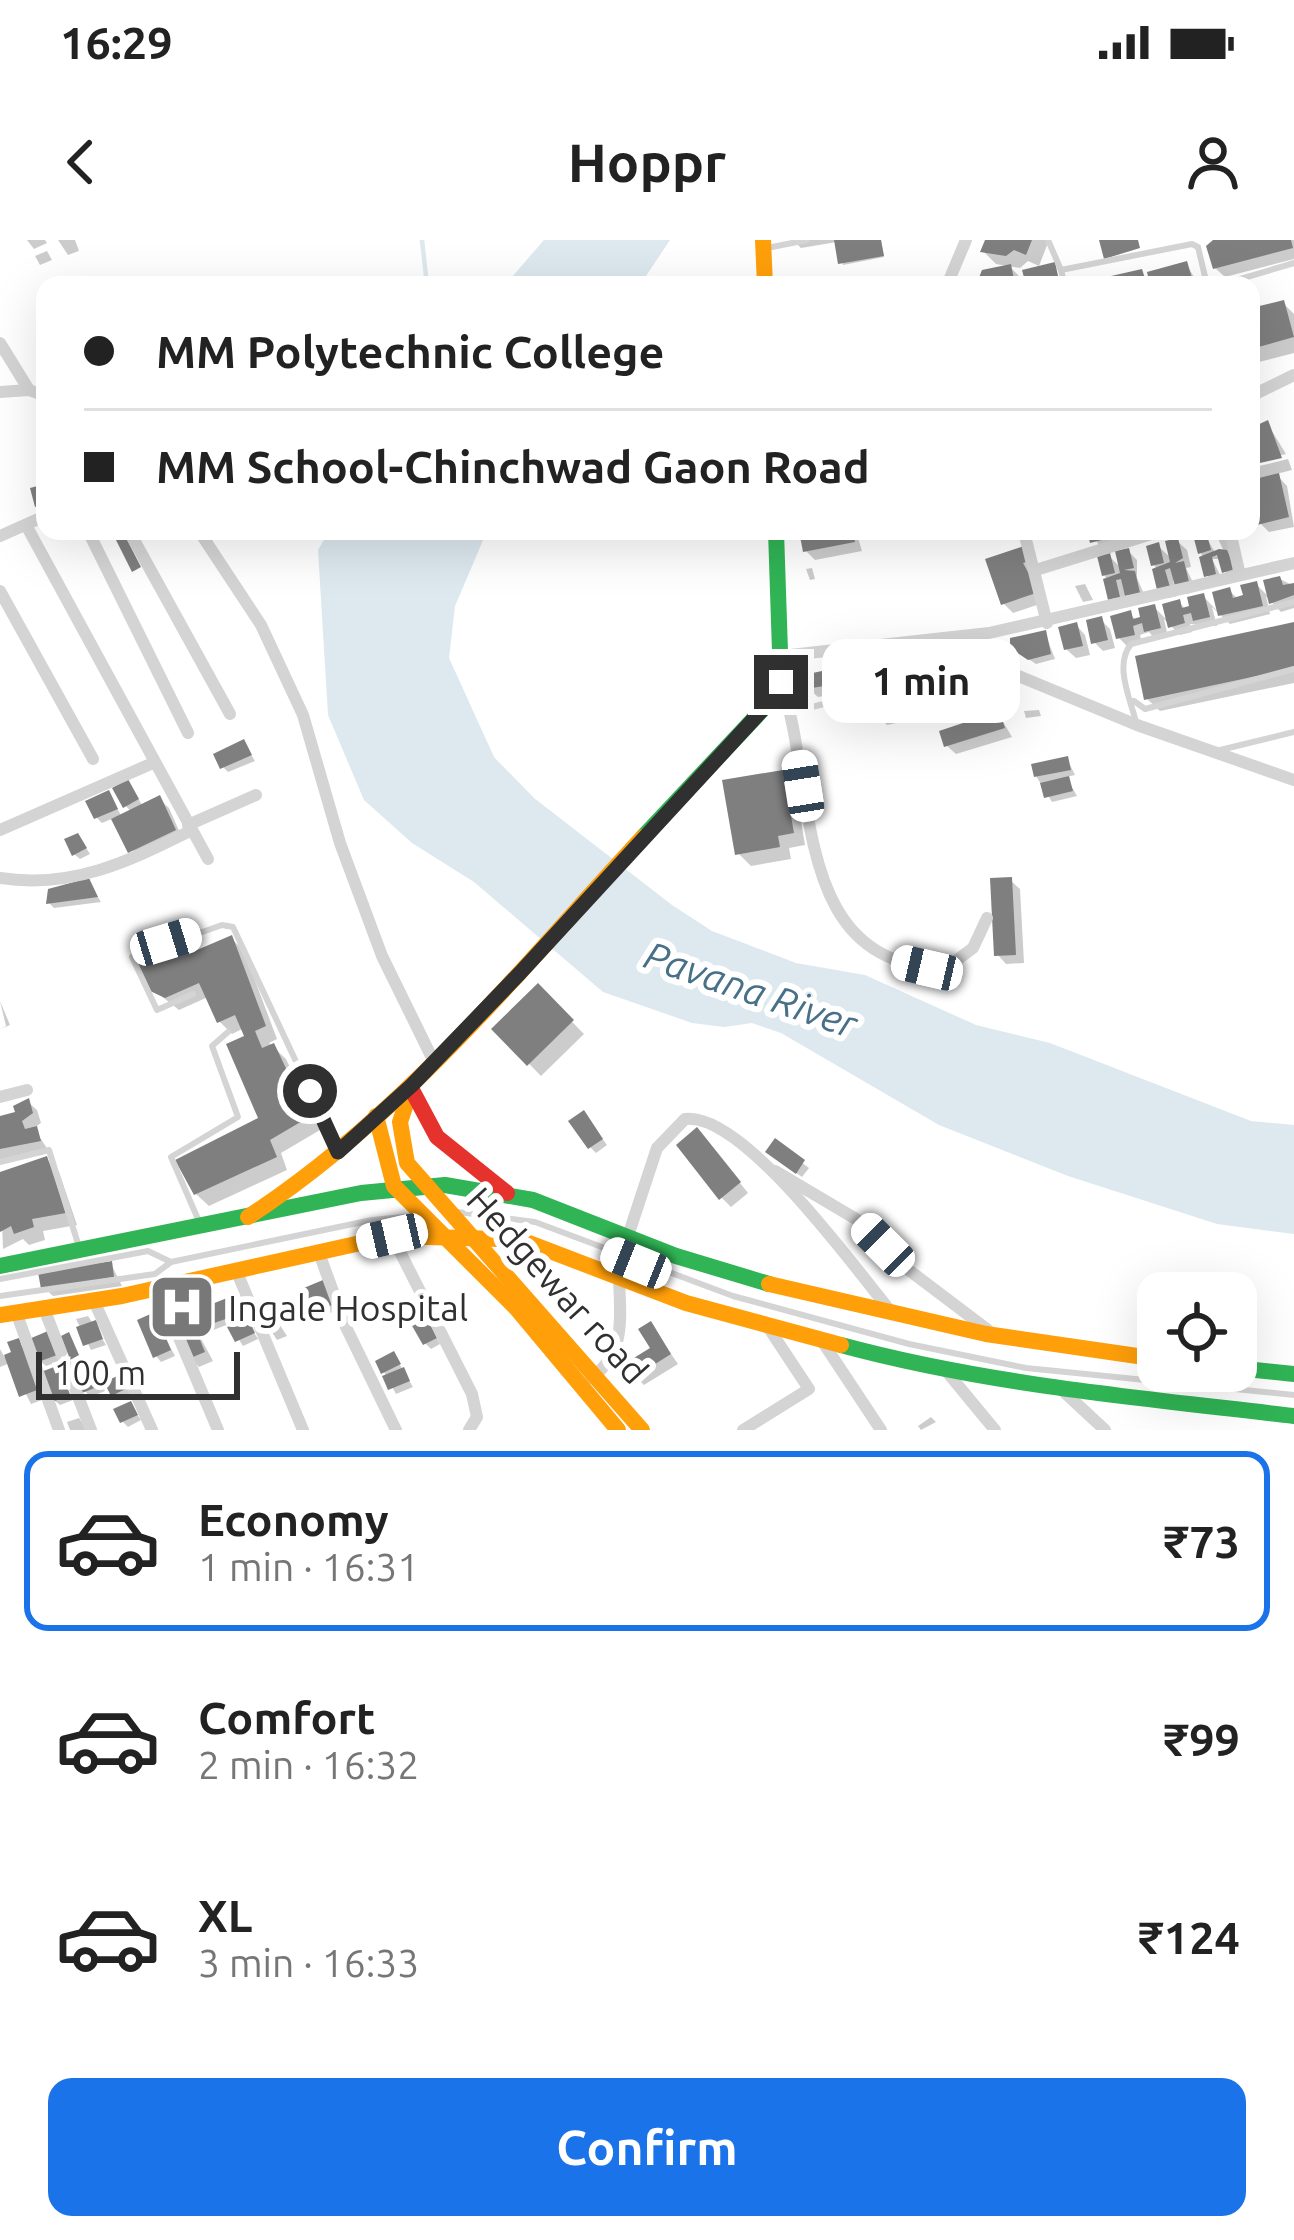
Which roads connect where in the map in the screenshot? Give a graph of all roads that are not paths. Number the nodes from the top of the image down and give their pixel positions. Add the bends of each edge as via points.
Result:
1 (807, 240) edge
2 (966, 240) edge
3 (1048, 240) edge
4 (764, 244) edge
5 (1294, 263) edge
6 (1061, 270) junction
7 (765, 276) edge
8 (951, 276) edge
9 (1063, 276) edge
10 (1205, 276) edge
11 (1250, 276) edge
12 (0, 343) edge
13 (1294, 375) edge
14 (29, 390) junction
15 (0, 392) edge
16 (1260, 392) edge
17 (36, 393) edge
18 (36, 520) edge
19 (26, 525) junction
20 (1, 533) edge
21 (92, 540) edge
22 (134, 540) edge
23 (205, 540) edge
24 (780, 540) edge
25 (1027, 540) edge
26 (1132, 540) edge
27 (1232, 540) edge
28 (1294, 563) edge
29 (1036, 570) junction
30 (1240, 575) junction
31 (0, 591) edge
32 (1294, 602) edge
33 (1047, 622) junction
34 (944, 638) junction
35 (781, 656) junction
36 (1294, 669) edge
37 (781, 682) junction
38 (848, 698) dead end
39 (1131, 699) junction
40 (791, 712) junction
41 (230, 714) dead end
42 (1137, 725) junction
43 (1294, 732) edge
44 (188, 733) dead end
45 (1213, 752) junction
46 (93, 759) dead end
47 (153, 764) junction
48 (1294, 780) edge
49 (256, 795) dead end
50 (190, 828) junction
51 (0, 830) edge
52 (208, 859) dead end
53 (0, 878) edge
54 (987, 918) dead end
55 (194, 994) dead end
56 (228, 1032) dead end
57 (434, 1062) junction
58 (412, 1085) junction
59 (27, 1090) dead end
60 (0, 1097) edge
61 (376, 1116) junction
62 (338, 1152) junction
63 (0, 1162) edge
64 (763, 1164) junction
65 (394, 1186) junction
66 (424, 1186) junction
67 (507, 1193) junction
68 (449, 1213) junction
69 (423, 1215) junction
70 (242, 1221) junction
71 (203, 1229) junction
72 (392, 1236) junction
73 (628, 1236) junction
74 (471, 1237) junction
75 (446, 1238) junction
76 (80, 1252) junction
77 (319, 1253) junction
78 (171, 1262) junction
79 (0, 1266) edge
80 (236, 1270) junction
81 (619, 1276) junction
82 (0, 1279) edge
83 (158, 1288) junction
84 (0, 1296) edge
85 (94, 1301) junction
86 (45, 1311) junction
87 (8, 1313) edge
88 (897, 1318) junction
89 (767, 1327) junction
90 (998, 1338) junction
91 (824, 1344) junction
92 (1137, 1356) edge
93 (1257, 1370) edge
94 (946, 1371) junction
95 (1294, 1374) edge
96 (588, 1380) junction
97 (1061, 1389) junction
98 (1294, 1395) edge
99 (1285, 1420) edge
100 (59, 1430) edge
101 (92, 1430) edge
102 (152, 1430) edge
103 (218, 1430) edge
104 (303, 1430) edge
105 (396, 1430) edge
106 (469, 1430) edge
107 (618, 1430) edge
108 (642, 1430) edge
109 (743, 1430) edge
110 (881, 1430) edge
111 (995, 1430) edge
112 (1105, 1430) edge

1 - 4 lane
2 - 8 street
3 - 6 lane
4 - 7 main road
5 - 11 lane
6 - 9 lane
6 - 10 lane via 1192,244
12 - 14 street
13 - 16 street
14 - 15 street
14 - 17 street
18 - 19 street
19 - 20 street
19 - 47 street
21 - 44 street
22 - 41 street
23 - 57 street via 261,626 303,715 382,956
24 - 35 main road
25 - 29 street
26 - 29 street
27 - 30 street
28 - 30 street
29 - 33 street
30 - 33 street
31 - 46 street
32 - 39 lane via 1131,644 1123,656
33 - 34 street
34 - 35 street
34 - 42 street
35 - 37 main road
36 - 39 lane via 1145,709
37 - 40 street
37 - 57 main road
38 - 40 lane
39 - 42 lane
40 - 54 street via 820,873 851,931 891,959 946,968 973,948
42 - 45 street
43 - 45 lane
45 - 48 street
47 - 50 street
47 - 51 street
49 - 50 street
50 - 52 street
50 - 53 street via 127,862 72,879
55 - 62 lane via 157,1010 132,957 233,927
56 - 71 lane via 212,1046 238,1117 171,1157
57 - 58 main road
58 - 61 main road
58 - 66 main road via 400,1122 406,1163
58 - 67 main road via 415,1112 428,1129
59 - 60 street
61 - 62 main road
61 - 65 main road
62 - 70 main road
63 - 76 lane via 49,1150
64 - 73 street via 732,1134 685,1119 657,1148
64 - 88 street
64 - 90 street via 856,1219
65 - 66 main road, Hedgewar road
65 - 69 main road
65 - 70 main road, Hedgewar road
66 - 67 main road
66 - 68 main road, Hedgewar road
67 - 73 main road
68 - 69 lane
68 - 74 main road, Hedgewar road
68 - 98 lane via 535,1222 733,1296 909,1344 1026,1368
69 - 75 main road
69 - 78 lane
70 - 71 main road, Hedgewar road
71 - 76 main road, Hedgewar road
72 - 75 main road, Hedgewar road
72 - 77 main road, Hedgewar road
72 - 106 street via 472,1394 477,1417
73 - 88 main road via 699,1264
74 - 75 main road
74 - 81 main road via 529,1243
74 - 96 main road, Hedgewar road
75 - 96 main road, Hedgewar road
76 - 79 main road, Hedgewar road
77 - 80 main road, Hedgewar road
77 - 105 street
78 - 82 lane via 148,1251
78 - 84 lane via 155,1274
80 - 83 main road, Hedgewar road
80 - 104 street
81 - 89 main road
81 - 96 street via 620,1343
83 - 85 main road, Hedgewar road
83 - 103 street
85 - 86 main road, Hedgewar road
85 - 102 street
86 - 87 main road, Hedgewar road
86 - 101 street
87 - 100 street
88 - 90 main road
89 - 91 main road
89 - 109 street via 809,1389
90 - 92 main road
91 - 94 main road
91 - 110 street
93 - 95 main road
94 - 97 main road
94 - 111 street
96 - 107 main road, Hedgewar road
96 - 108 main road, Hedgewar road
97 - 99 main road
97 - 112 street

